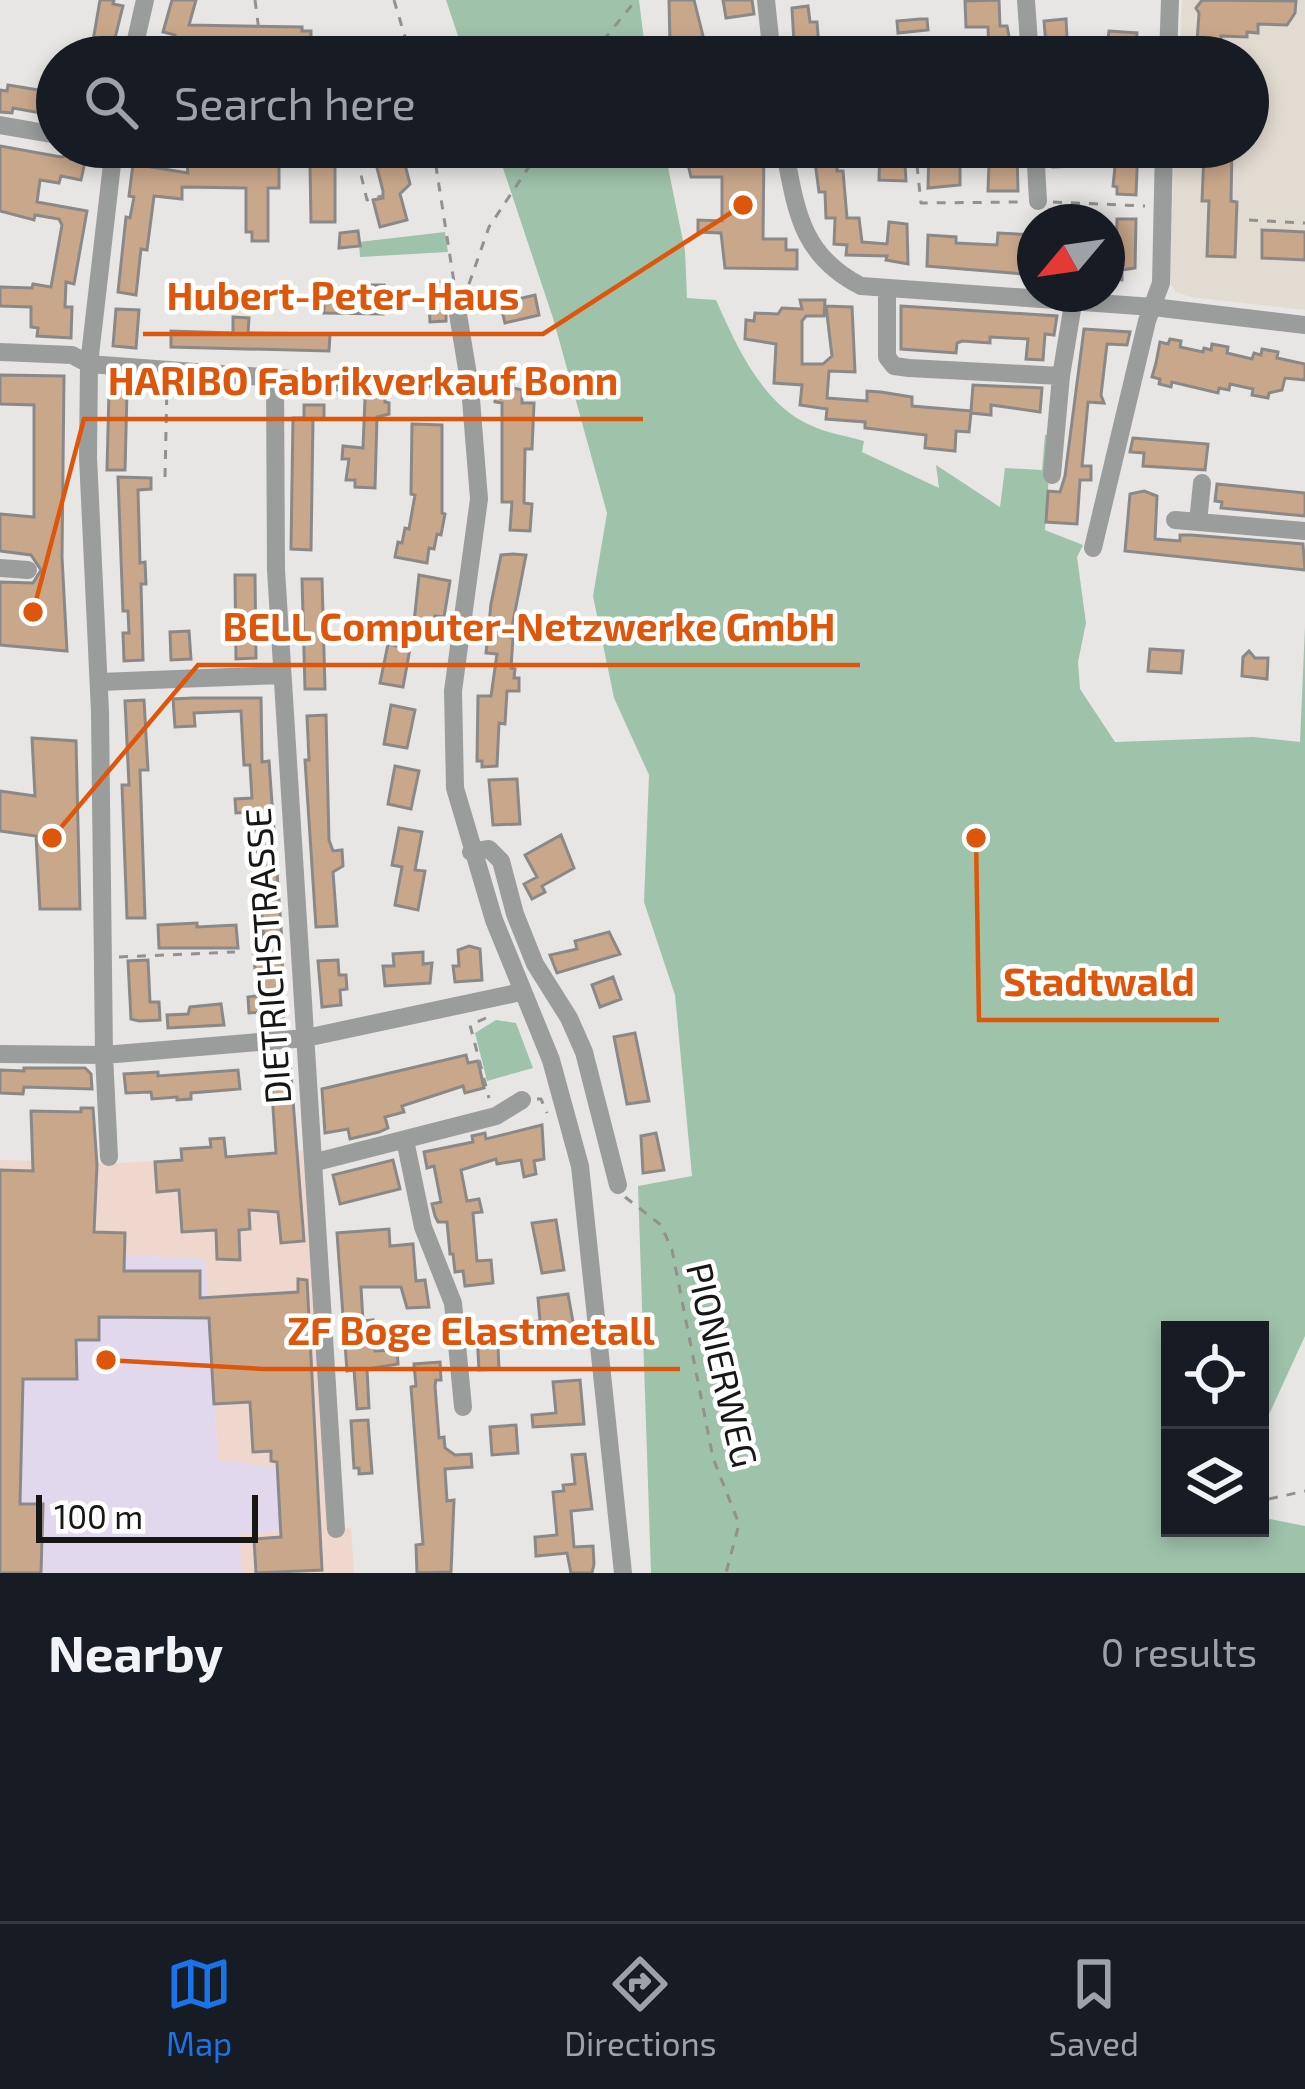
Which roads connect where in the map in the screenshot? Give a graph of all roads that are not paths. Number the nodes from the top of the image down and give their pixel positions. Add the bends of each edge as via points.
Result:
1 (145, 0) edge
2 (766, 0) edge
3 (1026, 0) edge
4 (1170, 0) edge
5 (137, 36) edge
6 (770, 36) edge
7 (1029, 36) edge
8 (1169, 36) edge
9 (0, 125) edge
10 (36, 131) edge
11 (112, 168) edge
12 (788, 168) edge
13 (1036, 168) edge
14 (1163, 168) edge
15 (1038, 201) road end
16 (887, 291) junction
17 (1017, 300) edge
18 (1125, 306) edge
19 (1154, 307) junction
20 (1072, 312) edge
21 (458, 314) road end
22 (1305, 326) edge
23 (0, 352) edge
24 (89, 364) junction
25 (1061, 376) junction
26 (275, 378) junction
27 (371, 386) road end
28 (1052, 475) dead end
29 (1202, 483) dead end
30 (1175, 520) dead end
31 (1198, 522) junction
32 (1305, 531) edge
33 (1093, 548) dead end
34 (0, 568) edge
35 (28, 570) dead end
36 (282, 675) junction
37 (99, 682) junction
38 (471, 852) junction
39 (521, 992) junction
40 (306, 1038) junction
41 (0, 1054) edge
42 (104, 1055) junction
43 (522, 1100) road end
44 (594, 1101) junction
45 (566, 1107) junction
46 (405, 1140) junction
47 (109, 1157) dead end
48 (316, 1162) junction
49 (618, 1185) road end
50 (463, 1407) dead end
51 (336, 1528) dead end
52 (623, 1573) edge

1 - 5 street
2 - 6 street
3 - 7 street
4 - 8 street
9 - 10 street
11 - 24 street
12 - 16 street via 797,213 821,260 861,286
13 - 15 street
14 - 19 street
16 - 17 street
16 - 25 street via 887,357 894,366
18 - 19 street
19 - 22 street
19 - 33 street
20 - 25 street
21 - 38 street via 479,499 451,732
23 - 24 street via 72,355
24 - 26 street
24 - 37 street
25 - 28 street
26 - 27 street
26 - 36 street, DIETRICHSTRASSE
29 - 31 street
30 - 31 street
31 - 32 street
34 - 35 street
36 - 37 street
36 - 40 street, DIETRICHSTRASSE
37 - 42 street
38 - 39 street
38 - 44 street via 489,849 501,861 535,964 584,1052
39 - 40 street
39 - 45 street
40 - 42 street
40 - 48 street, DIETRICHSTRASSE
41 - 42 street
42 - 47 street
43 - 46 street via 496,1116
44 - 45 street
44 - 49 street
45 - 52 street via 580,1166
46 - 48 street
46 - 50 street via 426,1236 450,1288
48 - 51 street, DIETRICHSTRASSE

